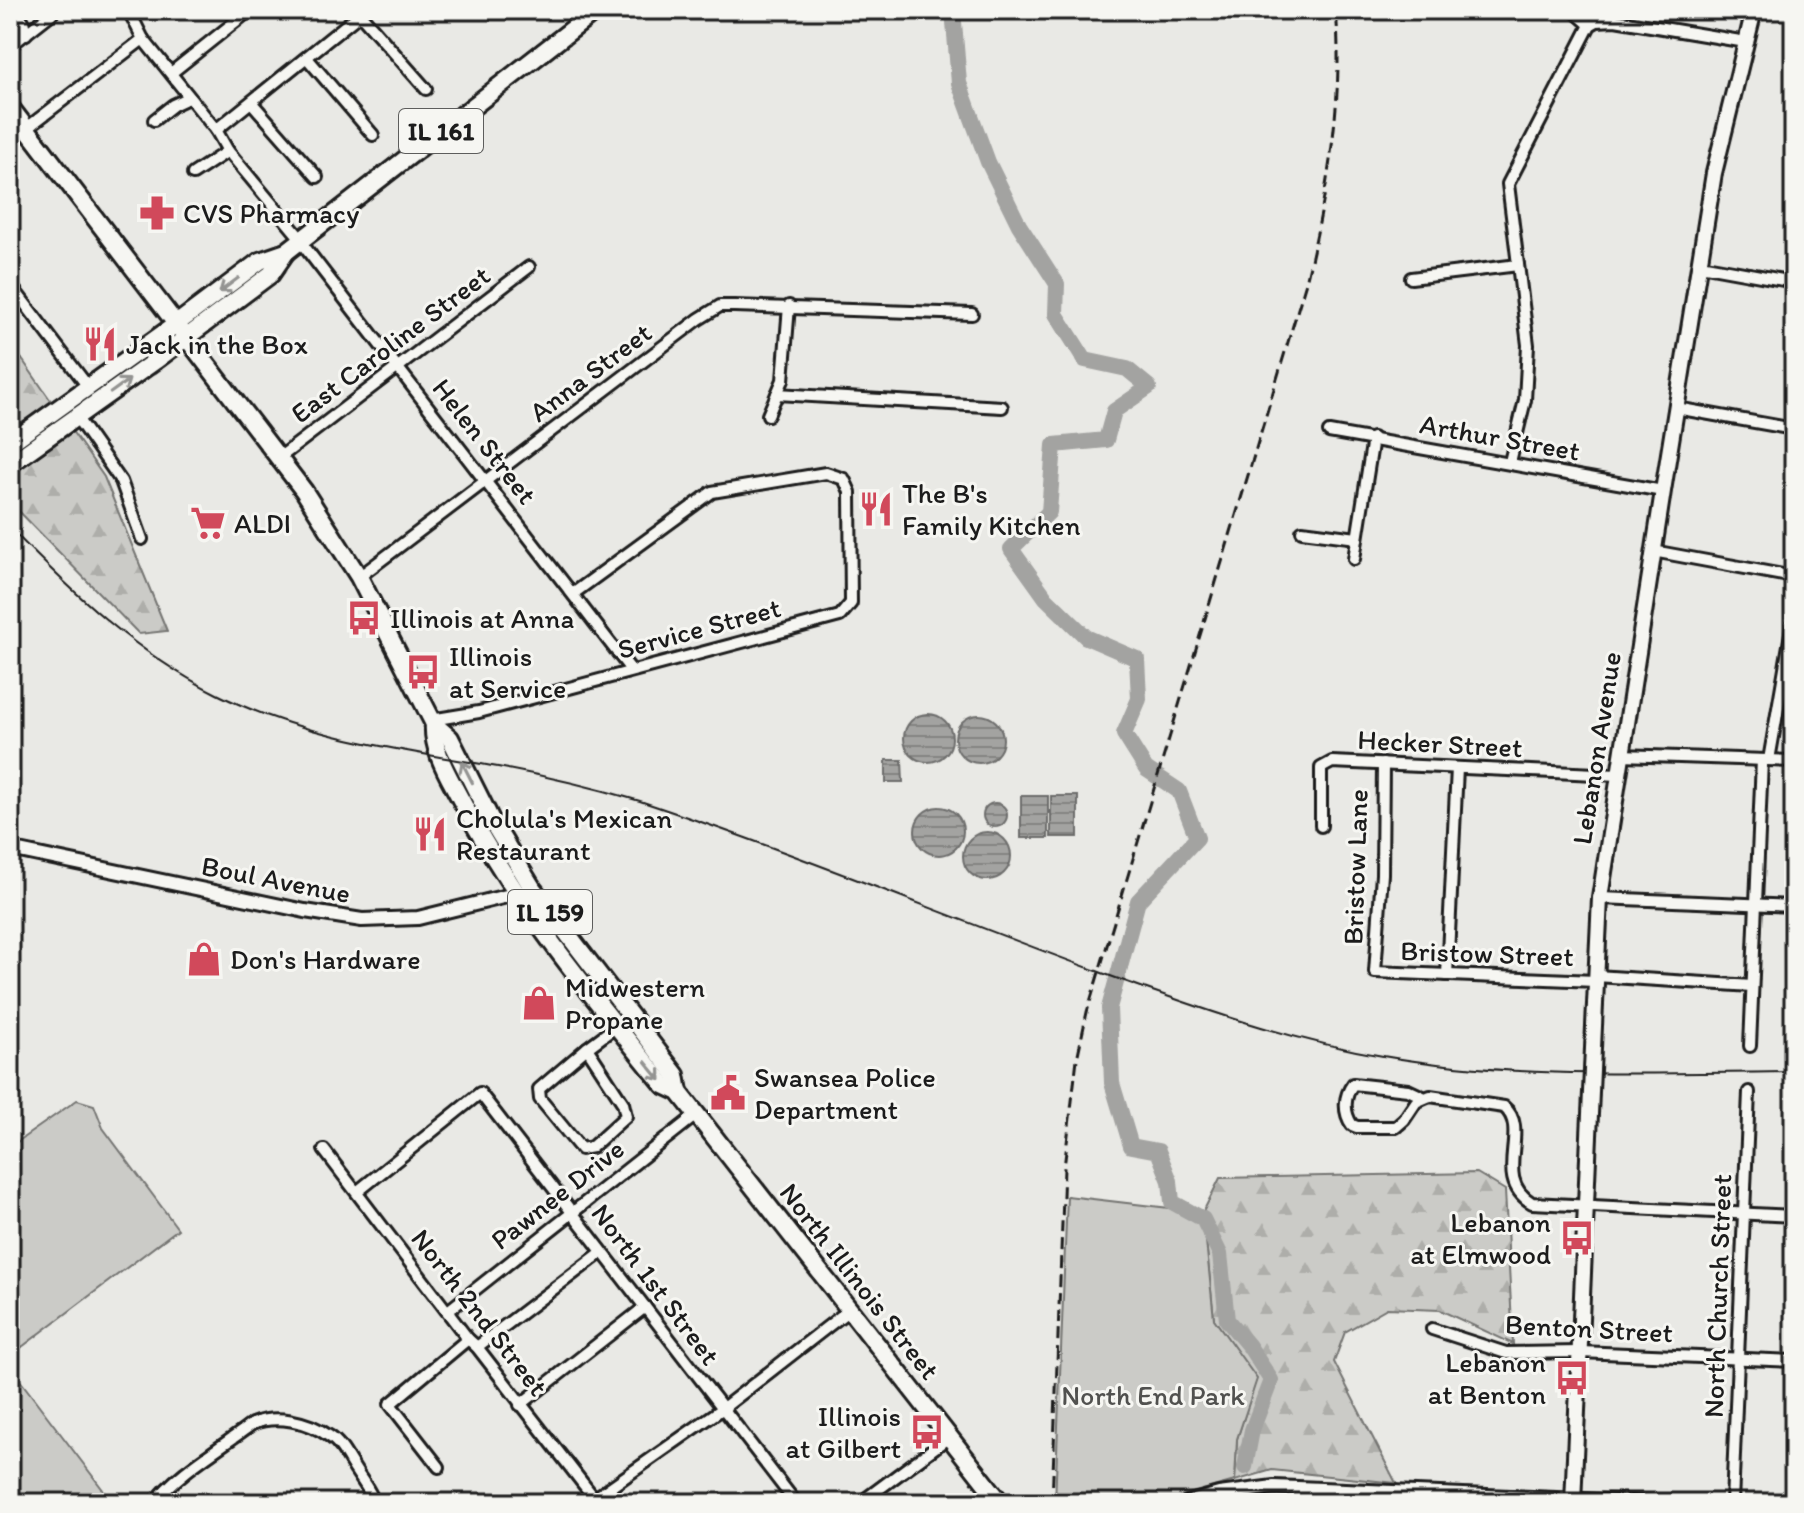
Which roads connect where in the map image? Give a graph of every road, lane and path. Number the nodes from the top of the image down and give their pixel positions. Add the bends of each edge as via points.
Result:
1 (15, 10) edge
2 (56, 10) edge
3 (137, 10) edge
4 (250, 10) edge
5 (597, 10) edge
6 (1573, 10) edge
7 (1754, 10) edge
8 (1590, 25) junction
9 (26, 34) junction
10 (143, 39) junction
11 (1746, 42) junction
12 (10, 46) edge
13 (307, 58) junction
14 (171, 73) junction
15 (426, 89) dead end
16 (188, 98) junction
17 (252, 103) junction
18 (10, 107) edge
19 (154, 120) dead end
20 (27, 129) junction
21 (216, 130) junction
22 (373, 135) dead end
23 (10, 141) edge
24 (228, 151) junction
25 (193, 174) dead end
26 (317, 177) dead end
27 (296, 244) junction
28 (1518, 265) junction
29 (1700, 265) junction
30 (529, 267) dead end
31 (1411, 278) dead end
32 (1794, 282) edge
33 (10, 284) edge
34 (789, 306) junction
35 (972, 314) dead end
36 (181, 332) junction
37 (398, 368) junction
38 (89, 388) junction
39 (777, 394) junction
40 (1002, 407) dead end
41 (1676, 408) junction
42 (768, 415) dead end
43 (77, 418) junction
44 (1794, 429) edge
45 (1329, 432) dead end
46 (1373, 438) junction
47 (10, 443) edge
48 (279, 458) junction
49 (1510, 462) junction
50 (10, 464) edge
51 (486, 481) junction
52 (1663, 491) junction
53 (1302, 531) dead end
54 (1357, 538) junction
55 (142, 539) dead end
56 (1653, 551) junction
57 (1354, 559) dead end
58 (359, 577) junction
59 (1794, 577) edge
60 (574, 593) junction
61 (1794, 616) edge
62 (631, 670) junction
63 (432, 722) junction
64 (1621, 755) junction
65 (1766, 760) junction
66 (1794, 761) edge
67 (1383, 764) junction
68 (1457, 768) junction
69 (1618, 775) junction
70 (1321, 826) dead end
71 (10, 849) edge
72 (533, 889) junction
73 (516, 895) junction
74 (1600, 898) junction
75 (1756, 904) junction
76 (1794, 906) edge
77 (1375, 972) joint
78 (1447, 975) junction
79 (1596, 978) junction
80 (1752, 986) junction
81 (630, 1016) junction
82 (616, 1026) junction
83 (1750, 1046) dead end
84 (587, 1048) junction
85 (679, 1092) junction
86 (1749, 1092) dead end
87 (1423, 1097) junction
88 (696, 1115) junction
89 (324, 1150) dead end
90 (357, 1192) junction
91 (1587, 1207) junction
92 (572, 1213) junction
93 (1744, 1214) junction
94 (1794, 1216) edge
95 (602, 1252) junction
96 (645, 1307) junction
97 (849, 1310) junction
98 (448, 1311) junction
99 (1432, 1329) dead end
100 (473, 1343) junction
101 (1580, 1352) junction
102 (1738, 1359) junction
103 (1794, 1361) edge
104 (520, 1405) junction
105 (722, 1409) junction
106 (949, 1437) junction
107 (439, 1467) dead end
108 (996, 1496) edge
109 (593, 1501) edge
110 (1573, 1501) edge
111 (155, 1503) edge
112 (374, 1503) edge
113 (796, 1503) edge
114 (860, 1503) edge
115 (972, 1503) edge
116 (1187, 1503) edge
117 (1652, 1503) edge
118 (1732, 1503) edge

1 - 9 street
2 - 9 street
3 - 10 street via 131,15
4 - 14 street
5 - 27 main road, IL 161
6 - 8 street
7 - 11 main road, Lebanon Avenue
8 - 11 street via 1615,20
8 - 28 street via 1508,184
9 - 12 street
10 - 14 street, Helen Street
10 - 20 street
11 - 29 main road, Lebanon Avenue via 1714,173
13 - 15 street via 360,14
13 - 17 street
13 - 22 street
14 - 16 street, Helen Street
16 - 19 street
16 - 21 street, Helen Street
17 - 21 street
17 - 26 street
18 - 20 main road, North Illinois Street / IL 159
20 - 23 street
20 - 36 main road, North Illinois Street / IL 159
21 - 24 street, Helen Street
24 - 25 street
24 - 27 street, Helen Street
27 - 36 main road, IL 161 via 260,261
27 - 37 street, Helen Street
28 - 31 street
28 - 49 street via 1528,345 1525,400
29 - 32 street
29 - 41 main road, Lebanon Avenue
30 - 37 street, East Caroline Street
33 - 38 street
34 - 35 street, Anna Street
34 - 39 street via 783,380
34 - 51 street, Anna Street via 720,306
36 - 38 main road, IL 161
43 -> 36 main road, IL 161
36 - 48 main road, North Illinois Street / IL 159
37 - 48 street, East Caroline Street
37 - 51 street, Helen Street
38 - 47 main road, IL 161
39 - 40 street
39 - 42 street
41 - 44 street
41 - 52 main road, Lebanon Avenue
43 - 50 main road, IL 161
43 - 55 street via 121,481
45 - 46 street, Arthur Street
46 - 49 street, Arthur Street
46 - 54 street
48 - 58 main road, North Illinois Street / IL 159
49 - 52 street, Arthur Street
51 - 58 street, Anna Street
51 - 60 street, Helen Street
52 - 56 main road, Lebanon Avenue
53 - 54 street
54 - 57 street
56 - 59 street
56 - 64 main road, Lebanon Avenue
58 - 63 main road, North Illinois Street / IL 159
60 - 62 street, Helen Street
60 - 62 street, Service Street via 712,492 826,473 844,479 850,492 851,603 840,616
61 - 65 street
62 - 63 street, Service Street
72 -> 63 main road, North Illinois Street / IL 159 via 450,738
63 - 73 main road, North Illinois Street / IL 159 via 435,745 455,787
64 - 65 street
64 - 69 main road, Lebanon Avenue
65 - 66 street
65 - 75 street
67 - 68 street, Hecker Street
67 - 70 street, Hecker Street via 1332,762 1321,768
67 - 77 street, Bristow Lane
68 - 69 street, Hecker Street
68 - 78 street
69 - 74 main road, Lebanon Avenue
71 - 73 street, Boul Avenue via 362,920 418,918
72 - 73 street, Boul Avenue
72 - 81 main road, North Illinois Street / IL 159
73 - 82 main road, North Illinois Street / IL 159
74 - 75 street
74 - 79 main road, Lebanon Avenue
75 - 76 street
75 - 80 street
77 - 78 street, Bristow Street
78 - 79 street, Bristow Street
79 - 80 street, Bristow Street
79 - 91 main road, Lebanon Avenue, bridge
80 - 83 street
81 - 82 street
81 - 85 main road, North Illinois Street / IL 159 via 676,1075
82 - 84 street
82 -> 85 main road, North Illinois Street / IL 159 via 664,1085
84 - 84 street via 539,1089 540,1099 581,1149 592,1147 626,1116
85 - 88 main road, North Illinois Street / IL 159
86 - 93 street, North Church Street
87 - 87 street via 1357,1083 1350,1086 1346,1111 1357,1127 1396,1127
87 - 91 street via 1504,1107 1513,1123 1512,1179 1519,1193 1532,1203
88 - 92 street, Pawnee Drive
88 - 97 main road, North Illinois Street / IL 159
89 - 90 street, North 2nd Street
90 - 92 street, North 1st Street via 480,1093
90 - 98 street, North 2nd Street
91 - 93 street
91 - 101 main road, Lebanon Avenue
92 - 95 street, North 1st Street
92 - 98 street, Pawnee Drive
93 - 94 street
93 - 102 street, North Church Street
95 - 96 street, North 1st Street
95 - 100 street
96 - 104 street
96 - 105 street, North 1st Street
97 - 105 street
97 - 106 main road, North Illinois Street / IL 159
98 - 100 street, North 2nd Street
99 - 101 street, Benton Street via 1506,1353
100 - 104 street, North 2nd Street
100 - 107 street via 390,1404
101 - 102 street, Benton Street
101 - 110 main road, Lebanon Avenue
102 - 103 street, Benton Street
102 - 118 street, North Church Street
104 - 109 street, North 2nd Street
105 - 109 street
105 - 113 street, North 1st Street
106 - 108 main road, North Illinois Street / IL 159
106 - 114 street
108 - 115 street
110 - 116 street via 1274,1487
110 - 117 street
111 - 112 street via 252,1424 277,1419 330,1436

